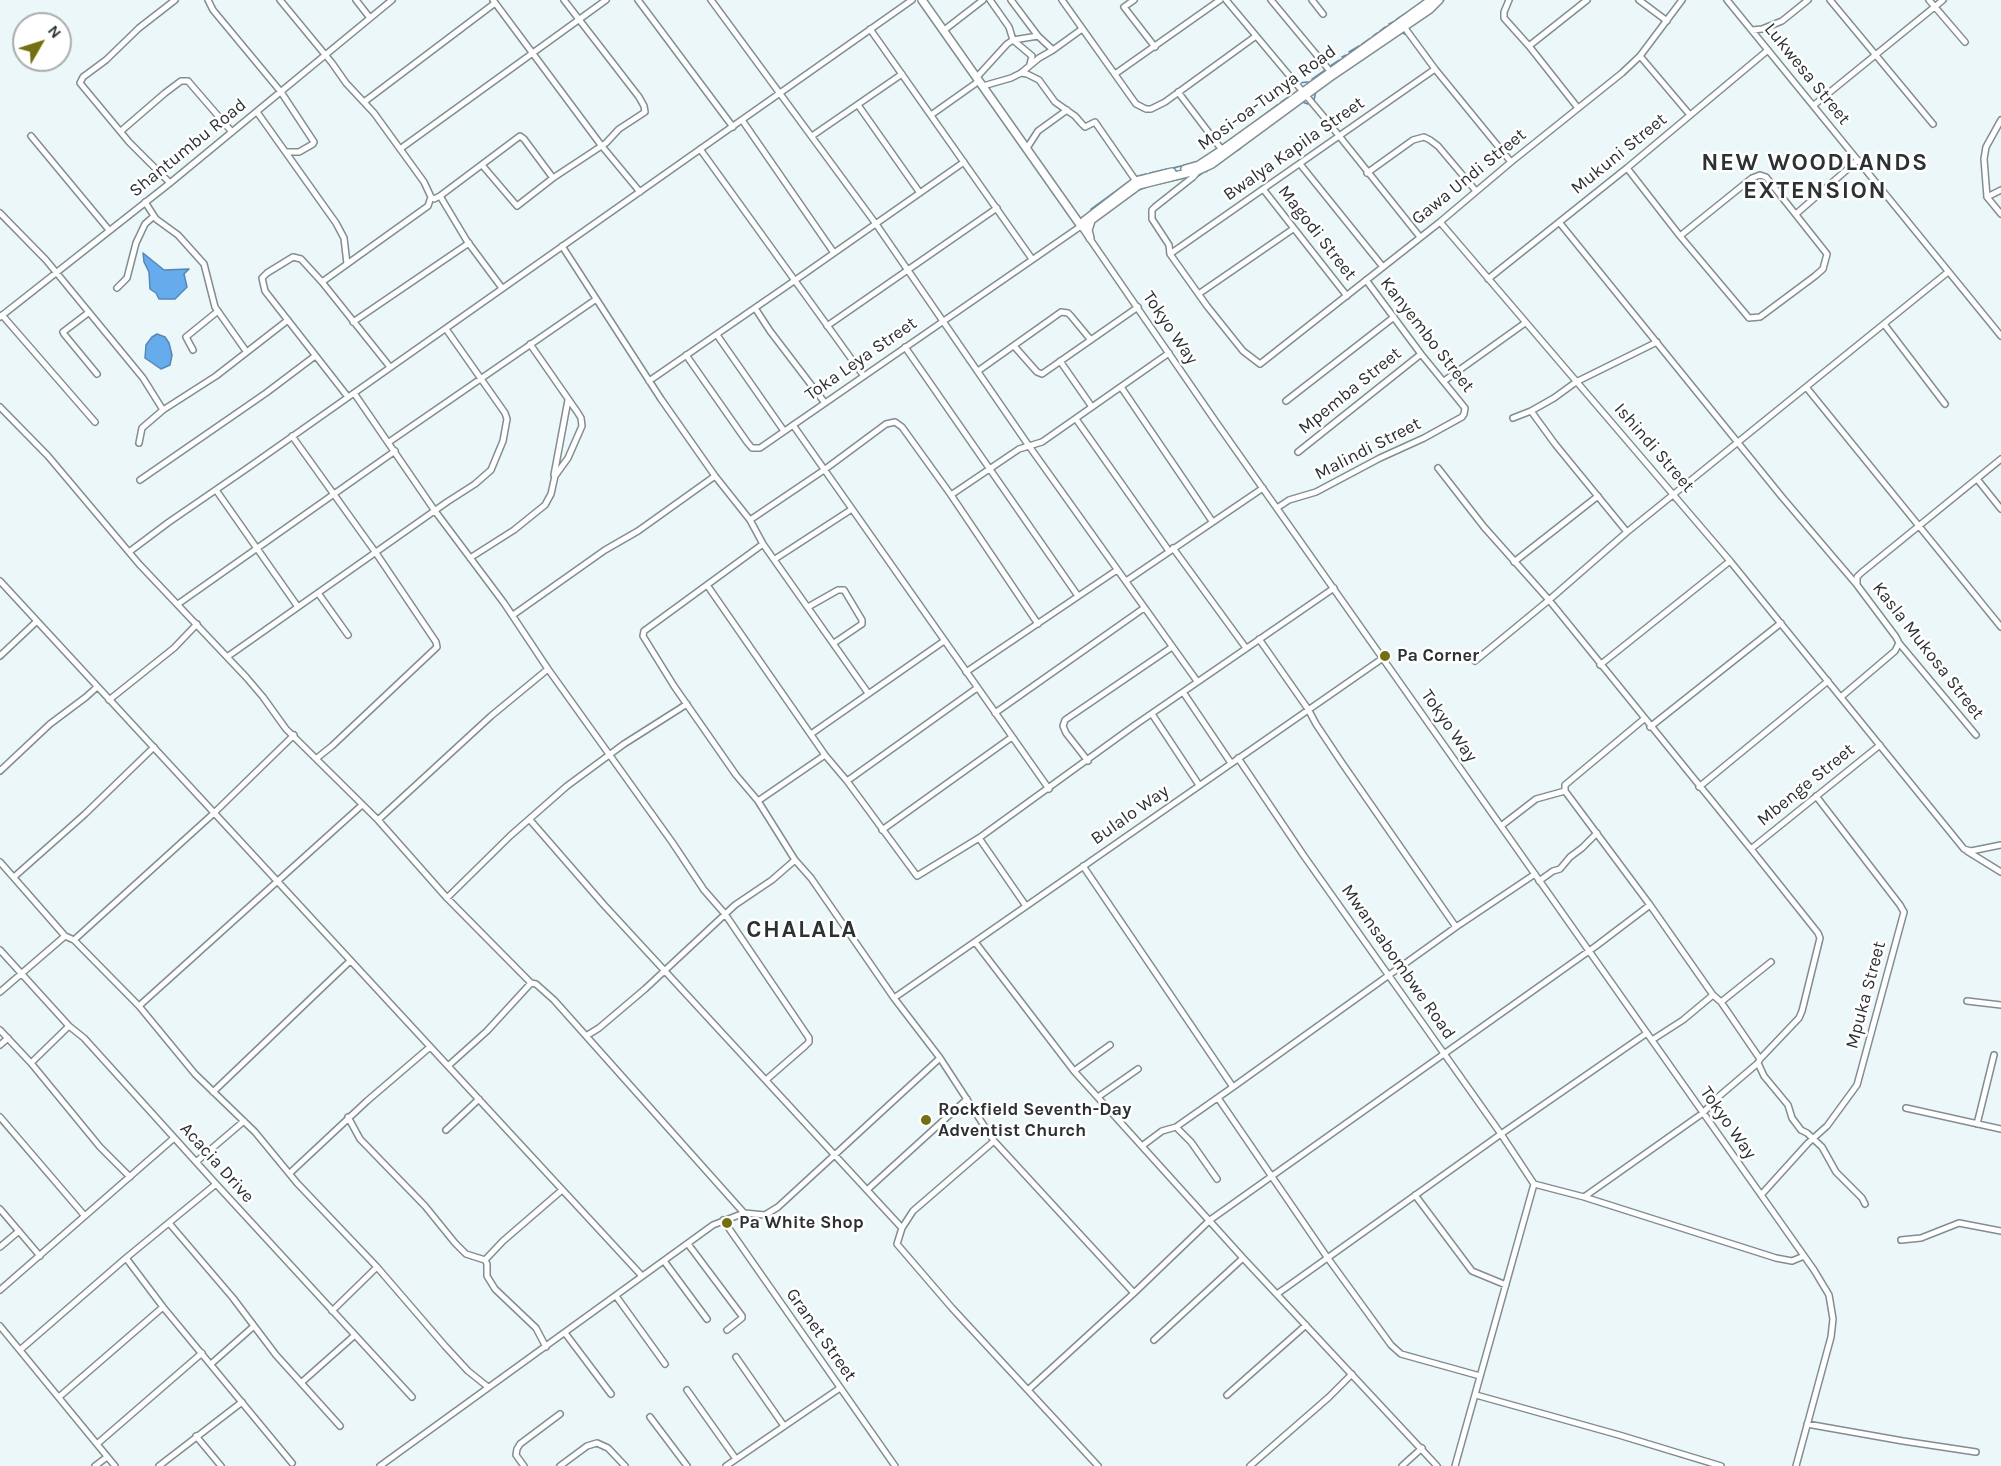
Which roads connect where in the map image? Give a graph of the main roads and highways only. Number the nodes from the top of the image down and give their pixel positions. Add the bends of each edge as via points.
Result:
1 (922, 0) edge
2 (1431, 0) edge
3 (1439, 0) edge
4 (1402, 23) junction
5 (1303, 94) junction
6 (1198, 168) junction
7 (1072, 214) junction
8 (1093, 216) junction
9 (1081, 226) joint
10 (1090, 238) road end

1 - 7 main road, Tokyo Way
2 - 4 main road, Mosi-oa-Tunya Road
3 - 4 main road, Mosi-oa-Tunya Road
4 - 5 main road, Mosi-oa-Tunya Road
4 - 5 main road, Mosi-oa-Tunya Road
5 - 6 main road, Mosi-oa-Tunya Road
5 - 6 main road, Mosi-oa-Tunya Road via 1225,155
6 - 8 main road, Mosi-oa-Tunya Road via 1138,185
6 - 8 main road, Mosi-oa-Tunya Road via 1136,181
7 - 8 main road
7 - 9 main road, Tokyo Way
8 - 9 main road, Mosi-oa-Tunya Road
8 - 10 main road via 1088,230

